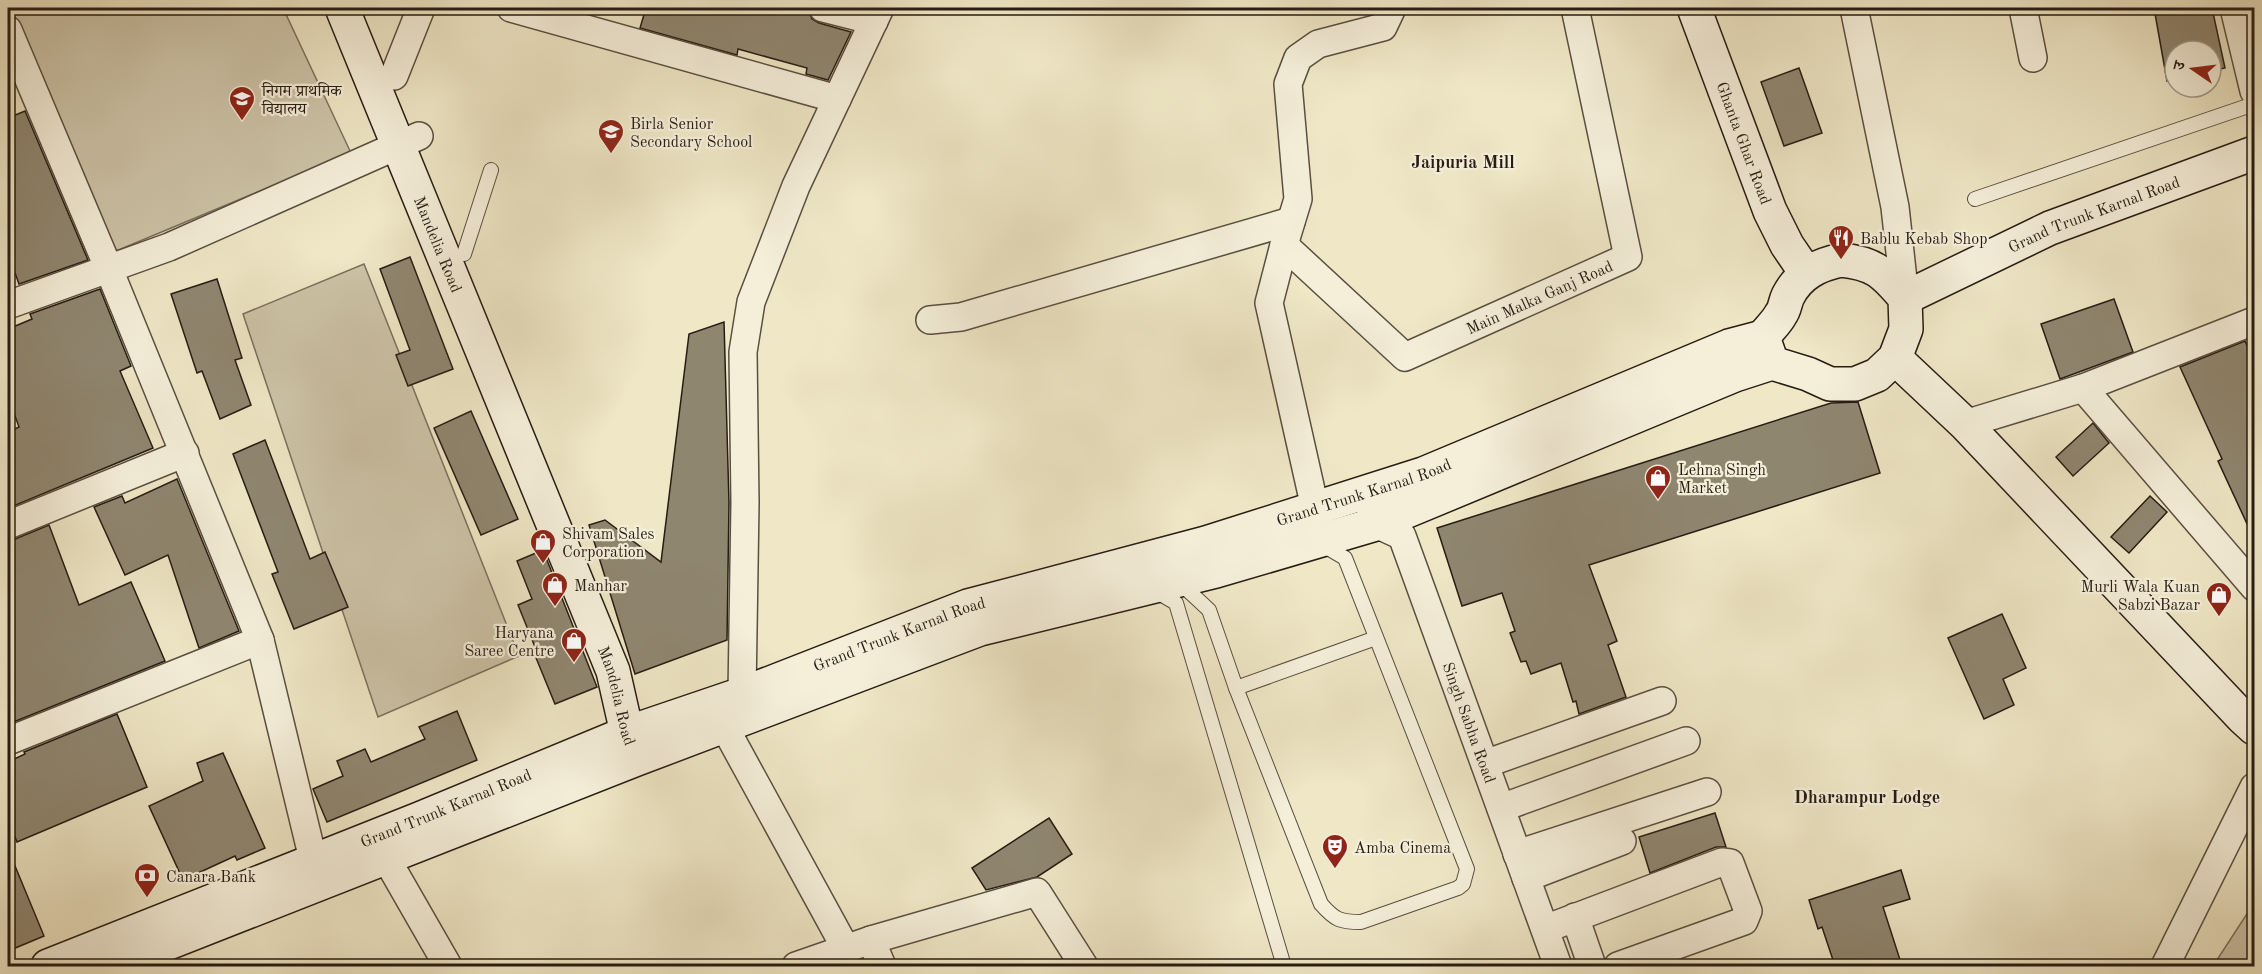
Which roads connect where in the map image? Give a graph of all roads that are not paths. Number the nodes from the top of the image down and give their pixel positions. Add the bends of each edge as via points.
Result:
1 (342, 8) edge
2 (366, 8) edge
3 (421, 8) edge
4 (518, 8) edge
5 (823, 8) edge
6 (1392, 8) edge
7 (1694, 8) edge
8 (1854, 8) edge
9 (2024, 8) edge
10 (2234, 8) edge
11 (877, 14) edge
12 (1576, 14) edge
13 (10, 43) edge
14 (2033, 57) dead end
15 (394, 76) junction
16 (2254, 91) edge
17 (837, 99) junction
18 (2254, 104) edge
19 (409, 140) junction
20 (2254, 153) edge
21 (491, 170) dead end
22 (1975, 199) dead end
23 (1288, 233) junction
24 (464, 254) junction
25 (108, 267) junction
26 (1806, 273) junction
27 (1905, 298) junction
28 (8, 303) edge
29 (930, 320) dead end
30 (2252, 329) edge
31 (1767, 350) junction
32 (1895, 358) junction
33 (2083, 388) junction
34 (1965, 424) junction
35 (185, 453) junction
36 (1364, 493) junction
37 (1315, 508) junction
38 (1376, 524) junction
39 (8, 525) edge
40 (1317, 541) junction
41 (1164, 584) junction
42 (2254, 587) edge
43 (1376, 638) junction
44 (260, 640) junction
45 (1236, 688) junction
46 (742, 694) junction
47 (1662, 701) dead end
48 (2250, 721) edge
49 (724, 726) junction
50 (8, 741) edge
51 (1686, 741) dead end
52 (632, 746) junction
53 (1485, 764) junction
54 (2254, 787) edge
55 (1707, 792) dead end
56 (1501, 808) junction
57 (1622, 842) dead end
58 (386, 858) junction
59 (313, 860) junction
60 (1522, 866) junction
61 (1575, 917) junction
62 (1545, 929) junction
63 (871, 940) junction
64 (846, 949) junction
65 (48, 966) edge
66 (107, 966) edge
67 (448, 966) edge
68 (796, 966) edge
69 (882, 966) edge
70 (1084, 966) edge
71 (1284, 966) edge
72 (1558, 966) edge
73 (1592, 966) edge
74 (1617, 966) edge
75 (2165, 966) edge

1 - 19 main road, Mandelia Road
2 - 15 main road, Mandelia Road
3 - 15 street
4 - 17 street
5 - 11 street
6 - 23 street via 1383,27 1318,44 1298,58 1288,84 1298,199
7 - 26 main road, Ghanta Ghar Road via 1770,212
8 - 27 street via 1894,207
9 - 14 street
10 - 16 street
11 - 17 street
12 - 23 street, Main Malka Ganj Road via 1628,257 1405,357
13 - 25 street
15 - 19 main road, Mandelia Road
17 - 46 street via 796,186 751,302 743,352
18 - 22 lane
19 - 24 main road, Mandelia Road
19 - 25 street via 169,247
19 - 52 main road, Mandelia Road via 613,671
20 - 27 main road, Grand Trunk Karnal Road via 2050,228
21 - 24 lane
23 - 29 street via 961,317
23 - 37 street via 1269,303
24 - 52 main road, Mandelia Road via 624,667
25 - 28 street
25 - 35 street
26 - 27 main road via 1841,260 1860,262 1878,270
26 - 31 main road via 1787,298
27 - 32 main road via 1906,329
30 - 33 street
31 - 32 main road via 1830,384 1855,384 1877,375
31 - 36 main road, Grand Trunk Karnal Road via 1729,346 1423,474
31 - 38 main road, Grand Trunk Karnal Road via 1735,375
32 - 34 main road
33 - 34 street
33 - 42 street
34 - 48 main road
35 - 39 street
35 - 44 street
36 - 37 main road, Grand Trunk Karnal Road
36 - 38 street
37 - 46 main road, Grand Trunk Karnal Road via 1206,543 968,606
38 - 40 main road, Grand Trunk Karnal Road
38 - 53 street, Singh Sabha Road via 1402,536
40 - 41 main road, Grand Trunk Karnal Road
40 - 43 lane via 1345,558
41 - 45 lane via 1209,610
41 - 49 main road, Grand Trunk Karnal Road via 980,629
41 - 71 lane via 1176,603
43 - 45 lane
43 - 45 lane via 1467,869 1458,888 1361,922 1332,917 1321,904
44 - 50 street
44 - 59 street
46 - 52 main road, Grand Trunk Karnal Road
47 - 53 street
49 - 52 main road, Grand Trunk Karnal Road
49 - 64 street
51 - 56 street
52 - 58 main road, Grand Trunk Karnal Road
52 - 59 main road, Grand Trunk Karnal Road
53 - 56 street, Singh Sabha Road
54 - 75 street
55 - 60 street
56 - 60 street, Singh Sabha Road
57 - 60 street
58 - 66 main road, Grand Trunk Karnal Road
58 - 67 street
59 - 65 main road, Grand Trunk Karnal Road
60 - 62 street, Singh Sabha Road
61 - 62 street
61 - 73 street
61 - 74 street via 1722,862 1730,863 1748,911 1744,921
62 - 72 street, Singh Sabha Road
63 - 64 street
63 - 69 street
63 - 70 street via 1037,892
64 - 68 street

